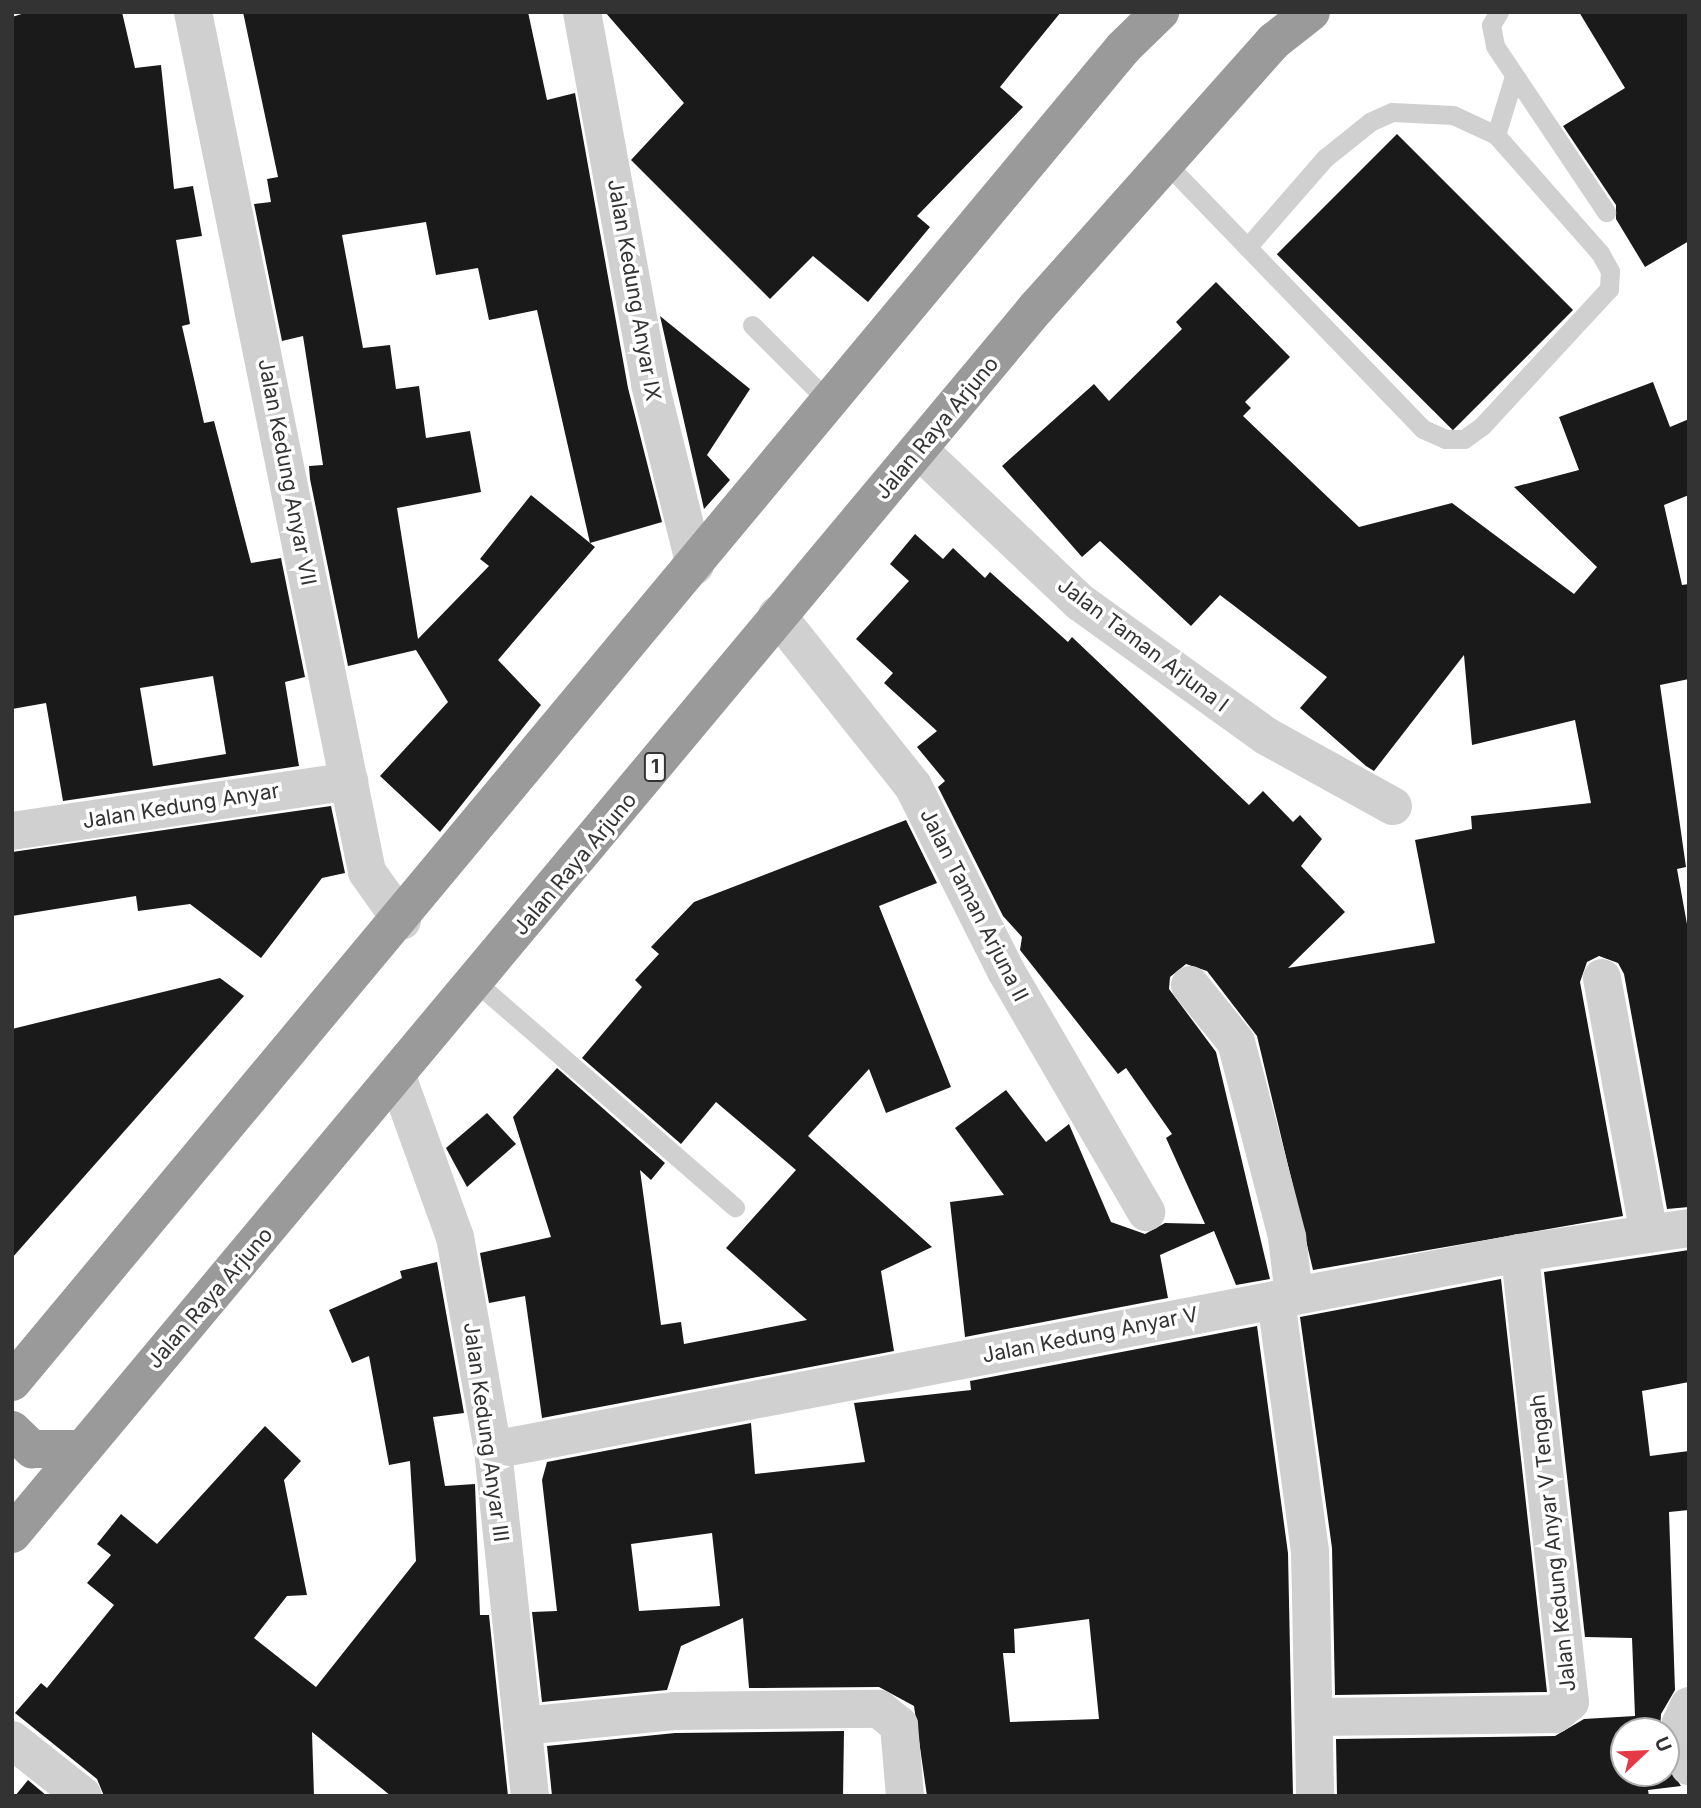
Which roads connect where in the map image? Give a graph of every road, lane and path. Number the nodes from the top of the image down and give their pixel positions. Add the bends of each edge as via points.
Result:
1 (193, 12) edge
2 (582, 12) edge
3 (1160, 12) edge
4 (1311, 12) edge
5 (1499, 12) edge
6 (1514, 76) junction
7 (1496, 135) junction
8 (1166, 163) junction
9 (1605, 212) dead end
10 (1250, 244) junction
11 (752, 325) dead end
12 (829, 401) junction
13 (919, 450) junction
14 (695, 566) junction
15 (777, 615) junction
16 (349, 781) junction
17 (1393, 806) dead end
18 (12, 831) edge
19 (402, 921) junction
20 (1602, 978) dead end
21 (477, 983) junction
22 (1190, 985) dead end
23 (398, 1079) junction
24 (735, 1207) dead end
25 (1146, 1212) dead end
26 (1689, 1228) edge
27 (1649, 1234) junction
28 (1520, 1253) junction
29 (1285, 1298) junction
30 (12, 1382) edge
31 (12, 1430) edge
32 (82, 1449) junction
33 (493, 1450) junction
34 (12, 1534) edge
35 (1689, 1706) edge
36 (1318, 1717) junction
37 (523, 1726) junction
38 (12, 1740) edge
39 (1689, 1766) edge
40 (83, 1796) edge
41 (530, 1796) edge
42 (905, 1796) edge
43 (1315, 1796) edge

1 - 16 street, Jalan Kedung Anyar VII
2 - 14 street, Jalan Kedung Anyar IX via 650,384
3 - 12 highway via 1123,48
4 - 8 highway, Jalan Raya Arjuno / 1 via 1274,41
5 - 6 lane via 1491,25 1495,46
6 - 7 lane
6 - 9 lane
7 - 10 lane via 1453,115 1392,112 1370,122 1325,158
7 - 10 lane via 1600,253 1610,271 1609,289 1464,439 1423,429
8 - 10 lane
8 - 13 highway, Jalan Raya Arjuno / 1
11 - 12 lane
12 - 14 highway
13 - 15 highway, Jalan Raya Arjuno / 1
13 - 17 street, Jalan Taman Arjuna I via 1081,603 1266,736
14 - 19 highway
15 - 21 highway, Jalan Raya Arjuno / 1
15 - 25 street, Jalan Taman Arjuna II via 913,786 1006,971
16 - 18 street, Jalan Kedung Anyar
16 - 19 street, Jalan Kedung Anyar VII via 367,872
19 - 30 highway
20 - 27 street
21 - 23 highway, Jalan Raya Arjuno / 1
21 - 24 lane
22 - 29 street via 1236,1042 1287,1237
23 - 32 highway, Jalan Raya Arjuno / 1
23 - 33 street, Jalan Kedung Anyar III via 455,1237
26 - 27 street, Jalan Kedung Anyar V
27 - 28 street, Jalan Kedung Anyar V
28 - 29 street, Jalan Kedung Anyar V
28 - 36 street, Jalan Kedung Anyar V Tengah via 1570,1702 1555,1714
29 - 33 street, Jalan Kedung Anyar V
29 - 36 street via 1310,1551
31 - 32 highway via 32,1450
32 - 34 highway, Jalan Raya Arjuno / 1
33 - 37 street, Jalan Kedung Anyar III
35 - 39 street via 1681,1723
36 - 43 street
37 - 41 street, Jalan Kedung Anyar III
37 - 42 street via 674,1711 879,1709 899,1725
38 - 40 street

